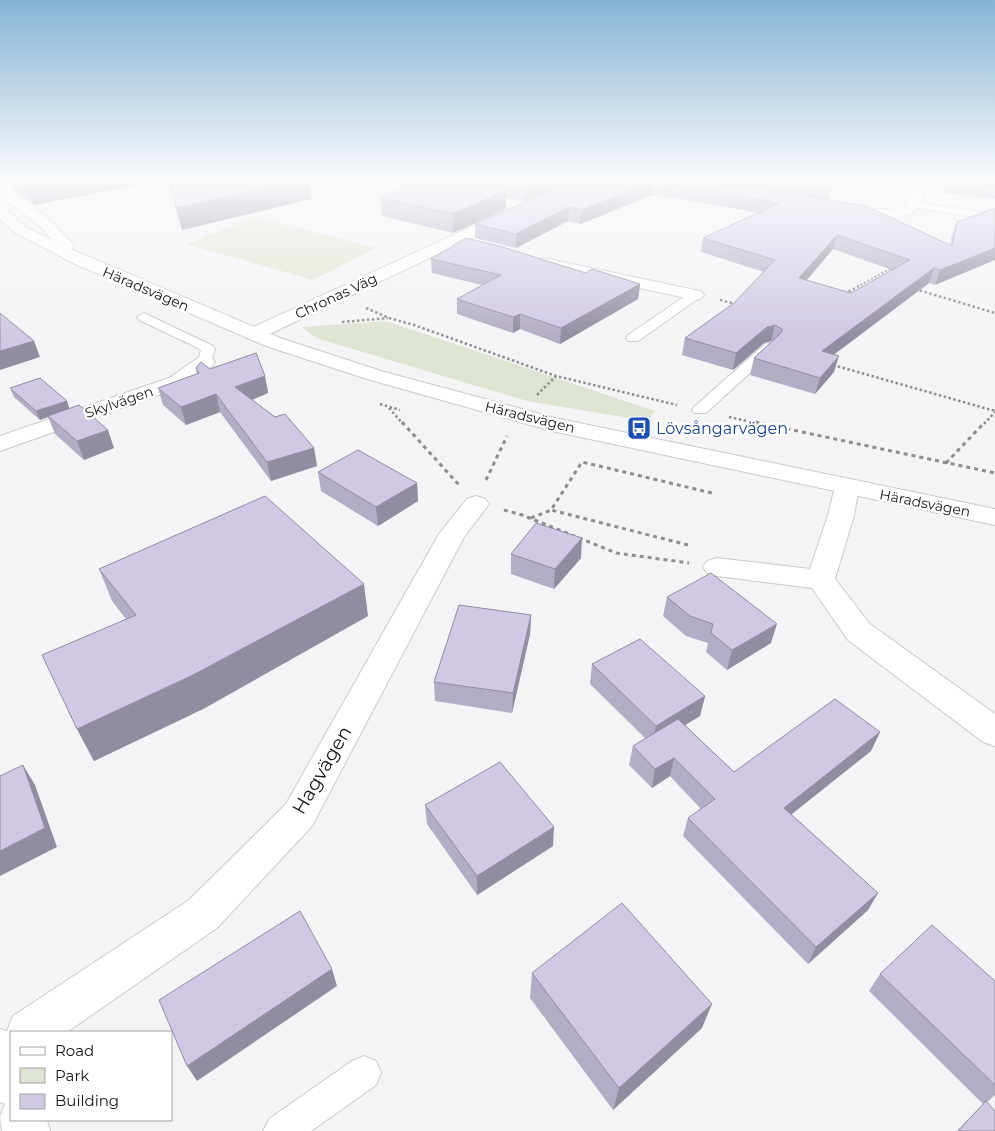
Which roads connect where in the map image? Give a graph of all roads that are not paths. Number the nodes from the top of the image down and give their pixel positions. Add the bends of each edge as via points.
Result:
1 (28, 234) edge
2 (56, 234) edge
3 (466, 234) edge
4 (450, 241) junction
5 (477, 248) edge
6 (532, 261) edge
7 (81, 262) junction
8 (695, 295) joint
9 (144, 317) dead end
10 (254, 334) junction
11 (633, 338) dead end
12 (770, 347) edge
13 (206, 362) joint
14 (700, 410) road end
15 (0, 444) edge
16 (847, 487) junction
17 (476, 504) road end
18 (995, 516) edge
19 (717, 567) road end
20 (821, 580) junction
21 (995, 732) edge
22 (41, 1031) edge
23 (364, 1073) dead end
24 (280, 1131) edge

1 - 7 street, Häradsvägen
2 - 7 street, Häradsvägen
3 - 4 street, Chronas Väg
4 - 5 street
4 - 10 street, Chronas Väg
6 - 8 street
7 - 10 street, Häradsvägen
8 - 11 lane
9 - 13 lane via 200,343 208,349
10 - 16 street, Häradsvägen via 374,375 552,424
12 - 14 lane
13 - 15 street, Skylvägen via 176,382
16 - 18 street, Häradsvägen
16 - 20 street
17 - 22 street, Hagvägen via 452,534 300,815 203,914
19 - 20 street
20 - 21 street via 859,632
23 - 24 lane

